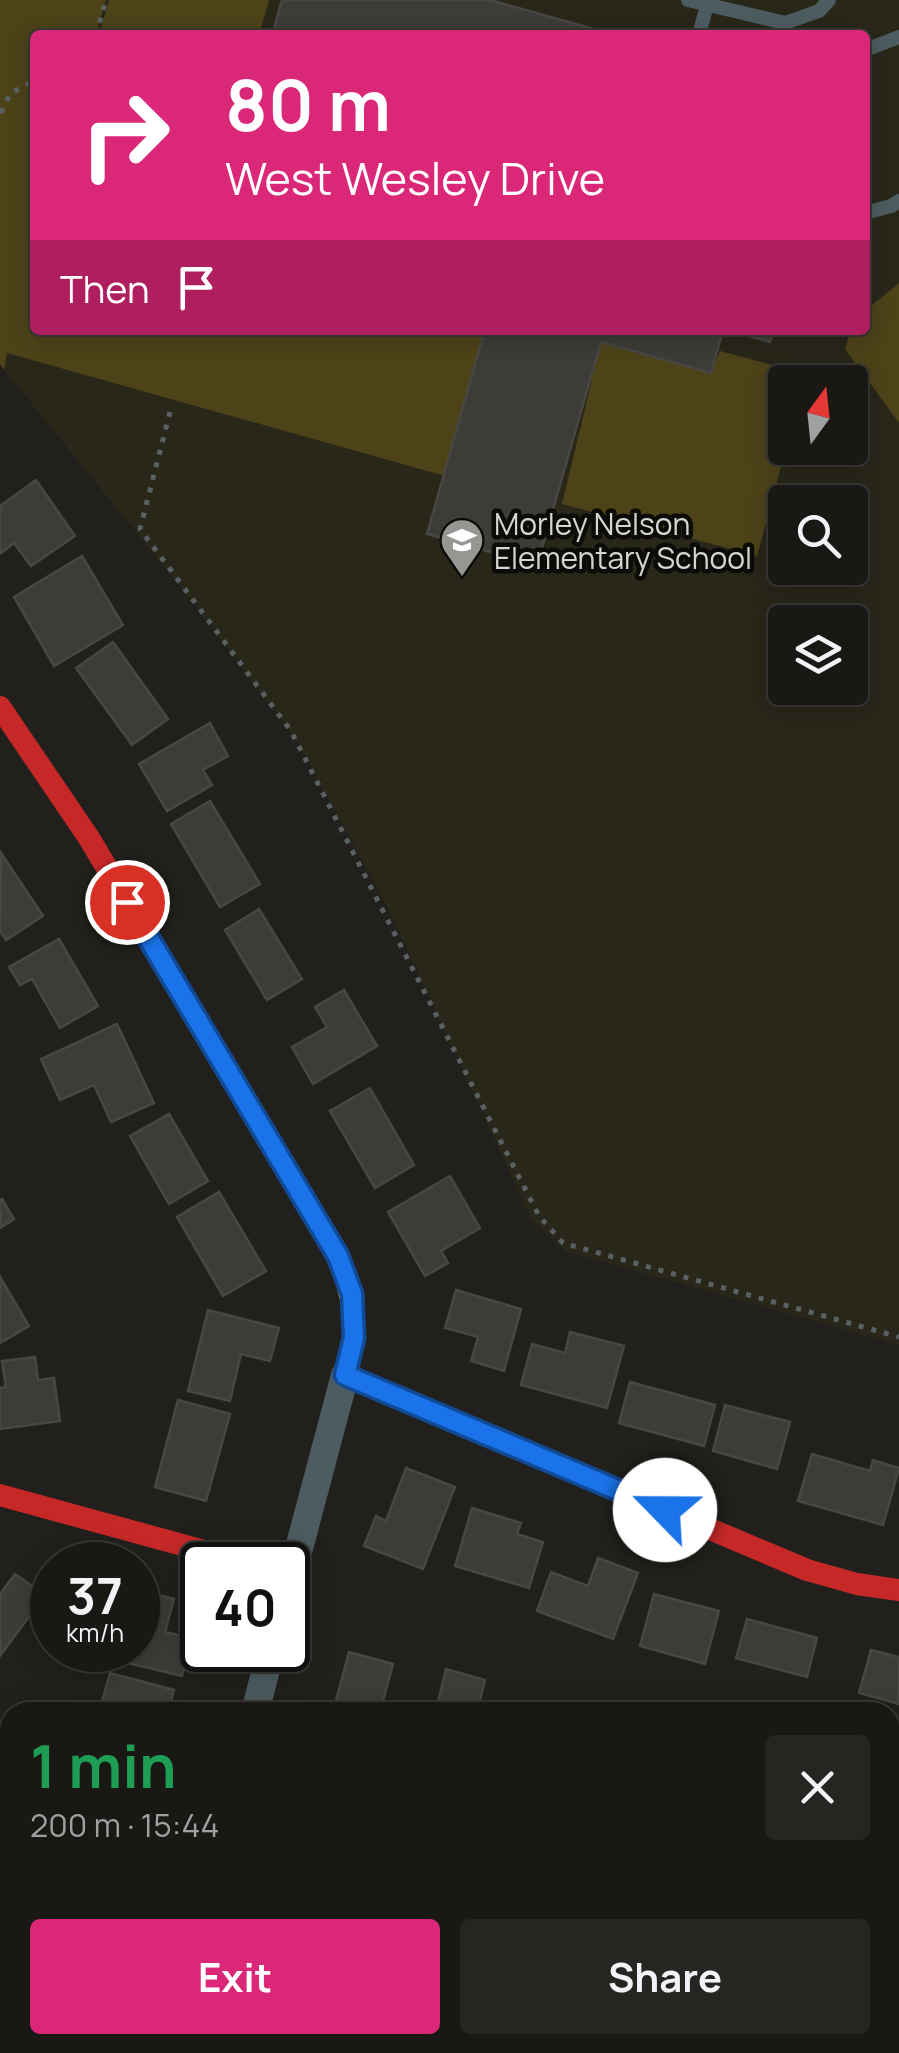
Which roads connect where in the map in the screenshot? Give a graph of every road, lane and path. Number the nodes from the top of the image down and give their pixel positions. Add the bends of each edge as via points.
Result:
1 (106, 0) edge
2 (688, 0) edge
3 (829, 0) edge
4 (707, 5) junction
5 (97, 30) edge
6 (700, 30) edge
7 (899, 37) edge
8 (870, 48) edge
9 (30, 83) edge
10 (0, 111) edge
11 (899, 202) edge
12 (870, 212) edge
13 (170, 412) dead end
14 (0, 707) edge
15 (899, 1337) edge
16 (345, 1375) junction
17 (0, 1495) edge
18 (299, 1542) edge
19 (180, 1544) edge
20 (899, 1590) edge
21 (266, 1672) edge
22 (258, 1702) edge

1 - 5 path
2 - 4 lane
3 - 4 lane via 819,11 784,23
4 - 6 lane
7 - 8 lane
9 - 10 path via 10,94
11 - 12 lane
13 - 15 path via 140,529 292,731 538,1216 564,1244
14 - 16 street via 89,838 338,1256 352,1294 354,1338
16 - 18 street
16 - 20 street via 807,1570
17 - 19 street
21 - 22 street

